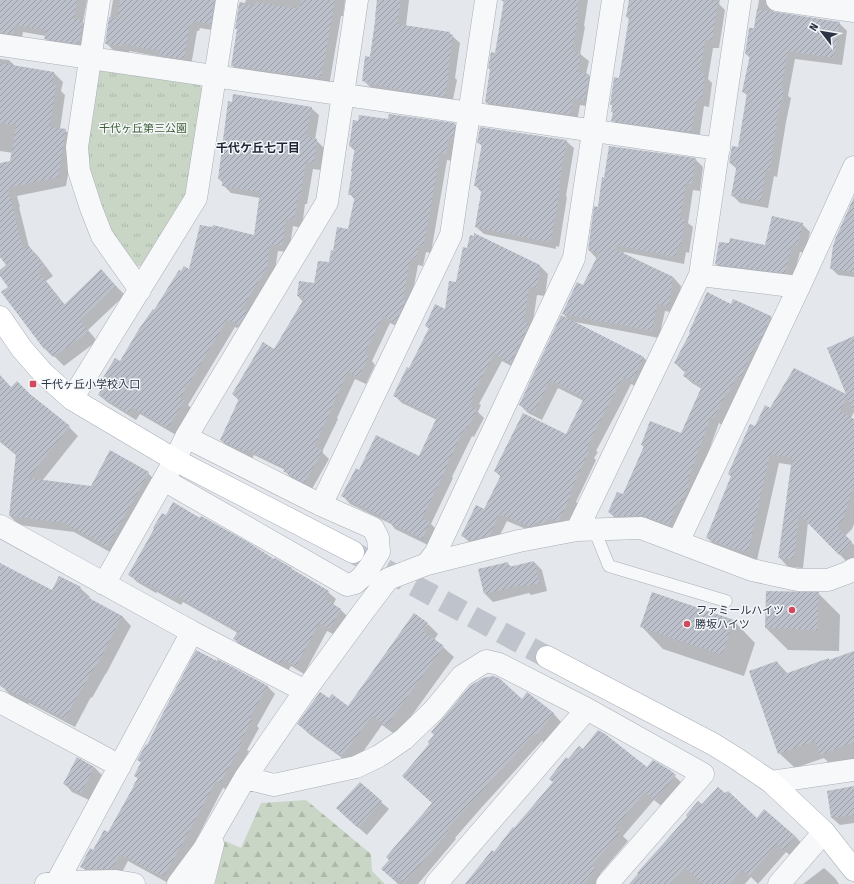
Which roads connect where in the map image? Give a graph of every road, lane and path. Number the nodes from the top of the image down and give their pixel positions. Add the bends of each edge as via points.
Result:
1 (99, 0) edge
2 (227, 0) edge
3 (358, 0) edge
4 (486, 0) edge
5 (613, 0) edge
6 (740, 0) edge
7 (777, 0) edge
8 (847, 7) edge
9 (0, 45) edge
10 (90, 58) junction
11 (215, 76) junction
12 (343, 95) junction
13 (469, 113) junction
14 (593, 132) junction
15 (719, 149) junction
16 (854, 168) edge
17 (700, 275) junction
18 (799, 287) junction
19 (140, 290) junction
20 (0, 318) edge
21 (72, 399) junction
22 (186, 437) junction
23 (175, 460) junction
24 (164, 480) junction
25 (321, 505) junction
26 (0, 526) edge
27 (586, 530) junction
28 (678, 542) junction
29 (353, 552) tunnel mouth
30 (427, 564) junction
31 (369, 568) junction
32 (854, 569) edge
33 (388, 579) junction
34 (104, 584) junction
35 (726, 601) dead end
36 (192, 632) junction
37 (547, 657) tunnel mouth
38 (305, 691) junction
39 (0, 702) edge
40 (587, 709) junction
41 (120, 766) junction
42 (854, 770) edge
43 (245, 778) junction
44 (771, 782) junction
45 (216, 831) junction
46 (824, 832) junction
47 (854, 870) edge
48 (52, 883) edge
49 (134, 884) edge
50 (178, 884) edge
51 (203, 884) edge
52 (436, 884) edge
53 (607, 884) edge
54 (779, 884) edge

1 - 10 street
2 - 11 street
3 - 12 street
4 - 13 street
5 - 14 street
6 - 15 street
7 - 8 street
9 - 10 street
10 - 11 street
10 - 19 street via 77,146 79,171 102,236
11 - 12 street
11 - 19 street via 196,198
12 - 13 street
12 - 22 street via 327,202
13 - 14 street
13 - 25 street via 451,234
14 - 15 street
14 - 30 street via 574,258 436,552
15 - 17 street
16 - 18 street
17 - 18 street
17 - 27 street
18 - 28 street
19 - 21 street
20 - 21 street via 43,373
21 - 23 street
22 - 23 street
22 - 25 street
23 - 24 street
23 - 29 street
24 - 31 street via 347,585 355,583
24 - 34 street
25 - 31 street via 373,528 378,538 379,552
26 - 34 street
27 - 28 street via 641,528
27 - 30 street via 519,541
27 - 35 lane via 609,566
28 - 32 street via 752,570 798,580 828,580
30 - 33 street
31 - 33 street
33 - 38 street
34 - 36 street
36 - 38 street
36 - 41 street
37 - 44 street via 713,744
38 - 43 street
39 - 41 street
40 - 43 street via 500,664 486,661 462,676 434,710 404,739 356,768 274,785
40 - 52 street
40 - 53 street via 703,774
41 - 48 street
42 - 44 street
43 - 45 street
44 - 46 street
45 - 50 street
45 - 51 street
46 - 47 street
46 - 54 street
48 - 49 street via 116,881

